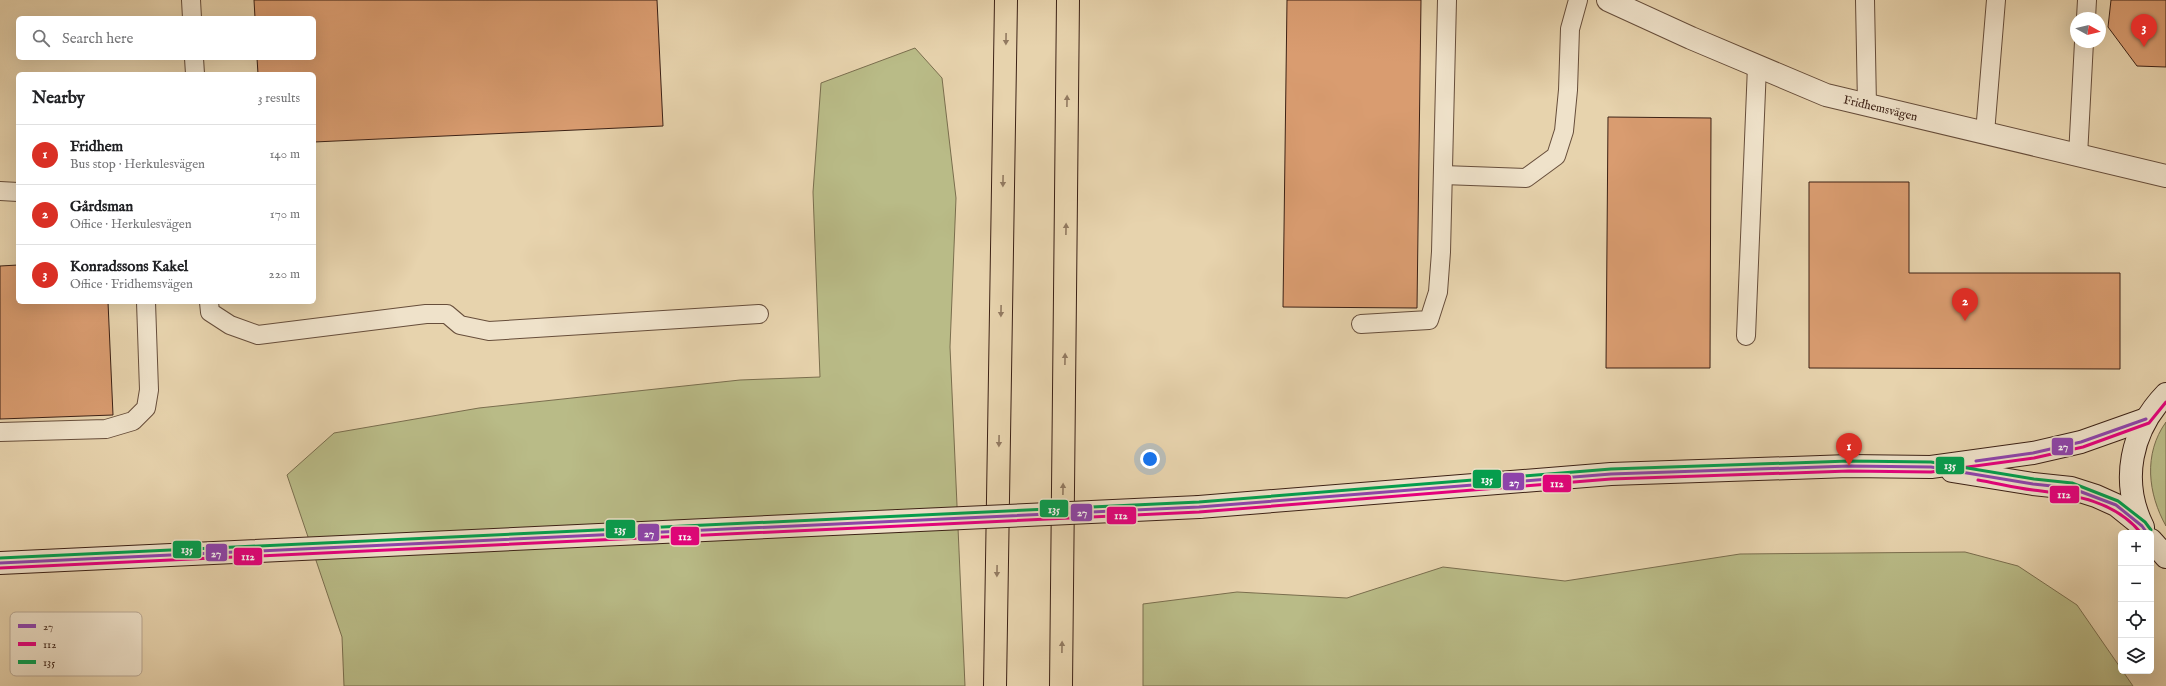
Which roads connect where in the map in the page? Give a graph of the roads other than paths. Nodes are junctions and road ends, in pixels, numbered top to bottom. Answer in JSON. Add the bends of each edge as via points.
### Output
{"nodes":[{"id":1,"x":191,"y":0,"type":"edge"},
{"id":2,"x":1006,"y":0,"type":"edge"},
{"id":3,"x":1068,"y":0,"type":"edge"},
{"id":4,"x":1447,"y":0,"type":"edge"},
{"id":5,"x":1578,"y":0,"type":"edge"},
{"id":6,"x":1608,"y":0,"type":"edge"},
{"id":7,"x":1865,"y":0,"type":"edge"},
{"id":8,"x":1996,"y":0,"type":"edge"},
{"id":9,"x":2086,"y":0,"type":"edge"},
{"id":10,"x":2086,"y":12,"type":"edge"},
{"id":11,"x":192,"y":16,"type":"edge"},
{"id":12,"x":2084,"y":48,"type":"edge"},
{"id":13,"x":194,"y":60,"type":"edge"},
{"id":14,"x":1758,"y":66,"type":"junction"},
{"id":15,"x":195,"y":72,"type":"edge"},
{"id":16,"x":1867,"y":105,"type":"junction"},
{"id":17,"x":1985,"y":134,"type":"junction"},
{"id":18,"x":2078,"y":156,"type":"junction"},
{"id":19,"x":1443,"y":176,"type":"junction"},
{"id":20,"x":2166,"y":176,"type":"edge"},
{"id":21,"x":0,"y":192,"type":"edge"},
{"id":22,"x":16,"y":192,"type":"edge"},
{"id":23,"x":146,"y":304,"type":"edge"},
{"id":24,"x":209,"y":304,"type":"edge"},
{"id":25,"x":759,"y":314,"type":"dead end"},
{"id":26,"x":1362,"y":324,"type":"dead end"},
{"id":27,"x":1746,"y":336,"type":"dead end"},
{"id":28,"x":2166,"y":394,"type":"edge"},
{"id":29,"x":2146,"y":419,"type":"junction"},
{"id":30,"x":0,"y":432,"type":"edge"},
{"id":31,"x":1931,"y":467,"type":"junction"},
{"id":32,"x":2144,"y":530,"type":"edge"},
{"id":33,"x":2146,"y":530,"type":"edge"},
{"id":34,"x":2154,"y":542,"type":"edge"},
{"id":35,"x":2166,"y":557,"type":"edge"},
{"id":36,"x":0,"y":563,"type":"edge"},
{"id":37,"x":995,"y":686,"type":"edge"},
{"id":38,"x":1061,"y":686,"type":"edge"}],
"edges":[{"from":1,"to":11,"type":"lane"},
{"from":2,"to":37,"type":"highway","one_way":true},
{"from":38,"to":3,"type":"highway","one_way":true},
{"from":4,"to":19,"type":"lane"},
{"from":5,"to":19,"type":"lane","via":[[1570,29],[1564,131],[1556,156],[1526,178]]},
{"from":6,"to":14,"type":"street","name":"Fridhemsvägen"},
{"from":7,"to":16,"type":"lane"},
{"from":8,"to":17,"type":"lane"},
{"from":9,"to":10,"type":"lane"},
{"from":12,"to":18,"type":"lane"},
{"from":13,"to":15,"type":"lane"},
{"from":14,"to":16,"type":"street","name":"Fridhemsvägen","via":[[1826,95]]},
{"from":14,"to":27,"type":"lane"},
{"from":16,"to":17,"type":"street","name":"Fridhemsvägen"},
{"from":17,"to":18,"type":"street","name":"Fridhemsvägen"},
{"from":18,"to":20,"type":"street","name":"Fridhemsvägen"},
{"from":19,"to":26,"type":"lane","via":[[1438,292],[1428,320]]},
{"from":21,"to":22,"type":"lane"},
{"from":23,"to":30,"type":"lane","via":[[150,390],[146,408],[133,422],[106,429]]},
{"from":24,"to":25,"type":"lane","via":[[210,312],[230,325],[258,335],[426,314],[447,314],[460,325],[489,331]]},
{"from":28,"to":29,"type":"street"},
{"from":29,"to":31,"type":"street","via":[[2074,443],[2033,453]]},
{"from":29,"to":33,"type":"street","via":[[2136,439],[2131,460],[2130,483],[2134,505]]},
{"from":31,"to":32,"type":"street","via":[[2071,488],[2116,505]]},
{"from":31,"to":36,"type":"street","bridge":true,"via":[[1849,466],[1611,474],[1199,507]]},
{"from":34,"to":35,"type":"street"}]}
